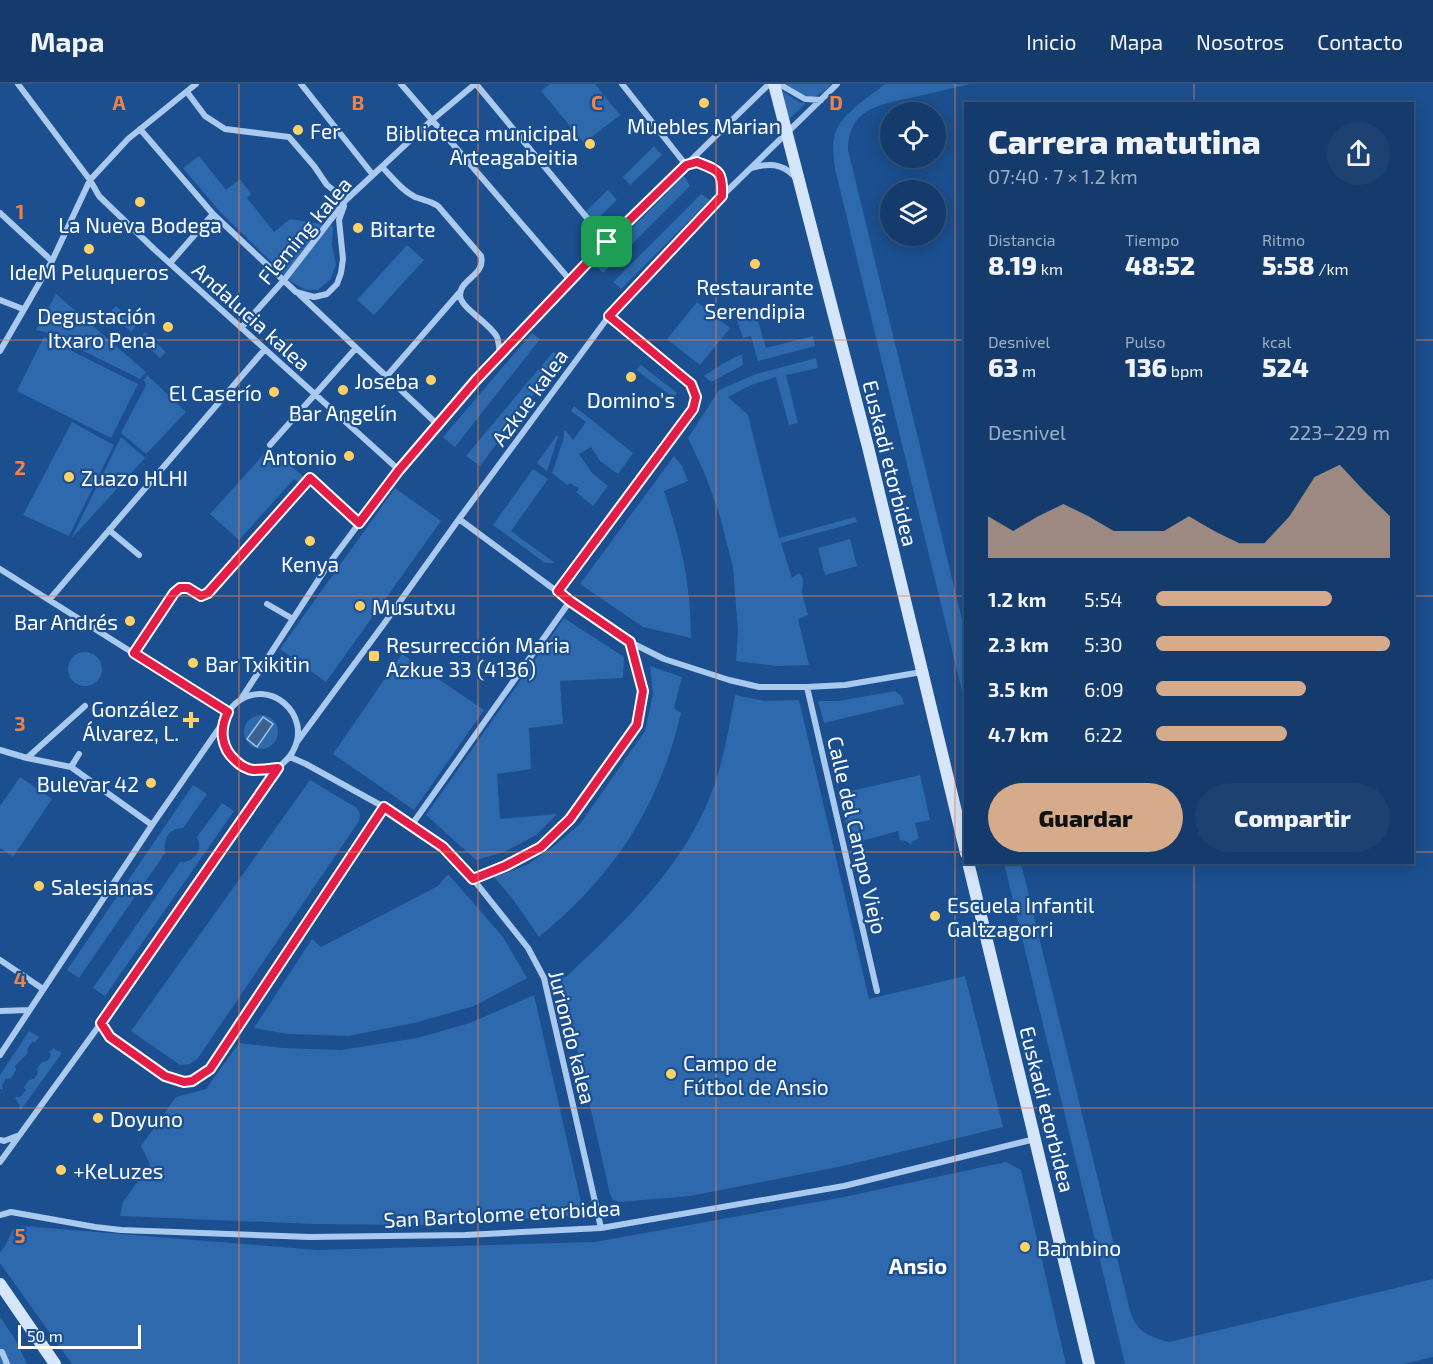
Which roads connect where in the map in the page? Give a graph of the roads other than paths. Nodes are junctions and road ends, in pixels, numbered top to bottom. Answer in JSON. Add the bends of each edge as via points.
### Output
{"nodes":[{"id":1,"x":18,"y":84,"type":"edge"},
{"id":2,"x":196,"y":84,"type":"edge"},
{"id":3,"x":301,"y":84,"type":"edge"},
{"id":4,"x":401,"y":84,"type":"edge"},
{"id":5,"x":475,"y":84,"type":"edge"},
{"id":6,"x":622,"y":84,"type":"edge"},
{"id":7,"x":769,"y":84,"type":"edge"},
{"id":8,"x":774,"y":84,"type":"edge"},
{"id":9,"x":779,"y":84,"type":"edge"},
{"id":10,"x":837,"y":84,"type":"edge"},
{"id":11,"x":187,"y":92,"type":"junction"},
{"id":12,"x":820,"y":100,"type":"junction"},
{"id":13,"x":432,"y":120,"type":"junction"},
{"id":14,"x":140,"y":129,"type":"junction"},
{"id":15,"x":786,"y":134,"type":"junction"},
{"id":16,"x":686,"y":165,"type":"junction"},
{"id":17,"x":382,"y":167,"type":"junction"},
{"id":18,"x":751,"y":168,"type":"junction"},
{"id":19,"x":373,"y":175,"type":"junction"},
{"id":20,"x":90,"y":180,"type":"junction"},
{"id":21,"x":798,"y":180,"type":"junction"},
{"id":22,"x":722,"y":196,"type":"junction"},
{"id":23,"x":346,"y":200,"type":"junction"},
{"id":24,"x":0,"y":213,"type":"edge"},
{"id":25,"x":213,"y":214,"type":"junction"},
{"id":26,"x":607,"y":242,"type":"junction"},
{"id":27,"x":52,"y":261,"type":"junction"},
{"id":28,"x":170,"y":263,"type":"junction"},
{"id":29,"x":284,"y":280,"type":"junction"},
{"id":30,"x":570,"y":280,"type":"junction"},
{"id":31,"x":297,"y":292,"type":"junction"},
{"id":32,"x":459,"y":293,"type":"junction"},
{"id":33,"x":0,"y":300,"type":"edge"},
{"id":34,"x":23,"y":309,"type":"junction"},
{"id":35,"x":609,"y":316,"type":"junction"},
{"id":36,"x":241,"y":328,"type":"junction"},
{"id":37,"x":356,"y":348,"type":"junction"},
{"id":38,"x":265,"y":349,"type":"junction"},
{"id":39,"x":0,"y":351,"type":"edge"},
{"id":40,"x":500,"y":355,"type":"junction"},
{"id":41,"x":386,"y":377,"type":"junction"},
{"id":42,"x":315,"y":394,"type":"junction"},
{"id":43,"x":438,"y":425,"type":"junction"},
{"id":44,"x":270,"y":445,"type":"dead end"},
{"id":45,"x":399,"y":470,"type":"junction"},
{"id":46,"x":459,"y":519,"type":"junction"},
{"id":47,"x":359,"y":523,"type":"junction"},
{"id":48,"x":109,"y":530,"type":"junction"},
{"id":49,"x":139,"y":555,"type":"dead end"},
{"id":50,"x":0,"y":569,"type":"edge"},
{"id":51,"x":558,"y":591,"type":"junction"},
{"id":52,"x":49,"y":600,"type":"junction"},
{"id":53,"x":570,"y":601,"type":"junction"},
{"id":54,"x":267,"y":604,"type":"dead end"},
{"id":55,"x":293,"y":619,"type":"junction"},
{"id":56,"x":630,"y":642,"type":"junction"},
{"id":57,"x":134,"y":653,"type":"junction"},
{"id":58,"x":923,"y":672,"type":"junction"},
{"id":59,"x":807,"y":687,"type":"junction"},
{"id":60,"x":241,"y":699,"type":"junction"},
{"id":61,"x":85,"y":706,"type":"dead end"},
{"id":62,"x":228,"y":712,"type":"junction"},
{"id":63,"x":224,"y":721,"type":"junction"},
{"id":64,"x":297,"y":742,"type":"junction"},
{"id":65,"x":0,"y":750,"type":"edge"},
{"id":66,"x":79,"y":754,"type":"dead end"},
{"id":67,"x":290,"y":757,"type":"junction"},
{"id":68,"x":27,"y":758,"type":"junction"},
{"id":69,"x":71,"y":767,"type":"junction"},
{"id":70,"x":278,"y":768,"type":"junction"},
{"id":71,"x":384,"y":807,"type":"junction"},
{"id":72,"x":152,"y":825,"type":"junction"},
{"id":73,"x":411,"y":826,"type":"junction"},
{"id":74,"x":964,"y":845,"type":"edge"},
{"id":75,"x":968,"y":864,"type":"edge"},
{"id":76,"x":473,"y":879,"type":"junction"},
{"id":77,"x":0,"y":960,"type":"edge"},
{"id":78,"x":43,"y":989,"type":"junction"},
{"id":79,"x":877,"y":991,"type":"dead end"},
{"id":80,"x":29,"y":1010,"type":"junction"},
{"id":81,"x":0,"y":1011,"type":"edge"},
{"id":82,"x":101,"y":1023,"type":"junction"},
{"id":83,"x":0,"y":1055,"type":"edge"},
{"id":84,"x":18,"y":1136,"type":"junction"},
{"id":85,"x":1035,"y":1139,"type":"junction"},
{"id":86,"x":0,"y":1140,"type":"edge"},
{"id":87,"x":0,"y":1162,"type":"edge"},
{"id":88,"x":0,"y":1215,"type":"edge"},
{"id":89,"x":601,"y":1228,"type":"junction"},
{"id":90,"x":0,"y":1284,"type":"edge"},
{"id":91,"x":0,"y":1352,"type":"edge"},
{"id":92,"x":7,"y":1364,"type":"edge"},
{"id":93,"x":55,"y":1364,"type":"edge"},
{"id":94,"x":1089,"y":1364,"type":"edge"}],
"edges":[{"from":1,"to":20,"type":"street","name":"Andalucia kalea"},
{"from":2,"to":11,"type":"street"},
{"from":3,"to":19,"type":"street"},
{"from":4,"to":13,"type":"street"},
{"from":5,"to":13,"type":"street","name":"Fleming kalea"},
{"from":5,"to":26,"type":"street"},
{"from":6,"to":16,"type":"street"},
{"from":7,"to":16,"type":"street","name":"Azkue kalea"},
{"from":8,"to":15,"type":"street","name":"Euskadi etorbidea"},
{"from":9,"to":12,"type":"street","via":[[805,99]]},
{"from":10,"to":12,"type":"street","name":"Azkue kalea"},
{"from":11,"to":14,"type":"street"},
{"from":11,"to":23,"type":"street","via":[[205,116],[225,129],[289,137],[327,185]]},
{"from":12,"to":15,"type":"street","name":"Azkue kalea"},
{"from":13,"to":17,"type":"street","name":"Fleming kalea"},
{"from":13,"to":30,"type":"street"},
{"from":14,"to":20,"type":"street"},
{"from":14,"to":25,"type":"street"},
{"from":15,"to":18,"type":"street","name":"Azkue kalea"},
{"from":15,"to":21,"type":"street","name":"Euskadi etorbidea"},
{"from":16,"to":22,"type":"street","via":[[697,162],[716,170],[723,181]]},
{"from":16,"to":26,"type":"street","name":"Azkue kalea"},
{"from":17,"to":19,"type":"street","name":"Fleming kalea"},
{"from":17,"to":32,"type":"street","via":[[406,192],[438,206],[481,256],[479,269]]},
{"from":18,"to":21,"type":"street","via":[[776,165]]},
{"from":18,"to":22,"type":"street","name":"Azkue kalea"},
{"from":19,"to":23,"type":"street","name":"Fleming kalea"},
{"from":20,"to":27,"type":"street"},
{"from":20,"to":28,"type":"street","name":"Andalucia kalea","via":[[99,196]]},
{"from":21,"to":58,"type":"street","name":"Euskadi etorbidea"},
{"from":22,"to":35,"type":"street","name":"Azkue kalea"},
{"from":23,"to":29,"type":"street","name":"Fleming kalea"},
{"from":23,"to":31,"type":"street","via":[[339,220],[343,259],[337,284],[327,294],[314,297]]},
{"from":24,"to":27,"type":"street"},
{"from":25,"to":28,"type":"street"},
{"from":25,"to":29,"type":"street"},
{"from":26,"to":30,"type":"street","name":"Azkue kalea"},
{"from":27,"to":34,"type":"street"},
{"from":28,"to":36,"type":"street","name":"Andalucia kalea"},
{"from":29,"to":31,"type":"street"},
{"from":29,"to":36,"type":"street","name":"Fleming kalea"},
{"from":30,"to":40,"type":"street","name":"Azkue kalea"},
{"from":31,"to":37,"type":"street"},
{"from":32,"to":40,"type":"street","via":[[465,305],[493,330]]},
{"from":32,"to":41,"type":"street"},
{"from":33,"to":34,"type":"street"},
{"from":34,"to":39,"type":"street"},
{"from":35,"to":46,"type":"street","name":"Azkue kalea"},
{"from":35,"to":51,"type":"street","via":[[691,384],[696,397],[693,409]]},
{"from":36,"to":38,"type":"street","name":"Andalucia kalea"},
{"from":37,"to":41,"type":"street","via":[[373,359]]},
{"from":37,"to":42,"type":"street"},
{"from":38,"to":42,"type":"street","name":"Andalucia kalea"},
{"from":38,"to":48,"type":"street"},
{"from":40,"to":43,"type":"street","name":"Azkue kalea"},
{"from":41,"to":43,"type":"street"},
{"from":42,"to":44,"type":"street"},
{"from":42,"to":45,"type":"street","name":"Andalucia kalea"},
{"from":43,"to":45,"type":"street","name":"Azkue kalea"},
{"from":45,"to":47,"type":"street","name":"Azkue kalea"},
{"from":46,"to":51,"type":"street"},
{"from":46,"to":64,"type":"street","name":"Azkue kalea"},
{"from":47,"to":55,"type":"street","name":"Azkue kalea"},
{"from":47,"to":57,"type":"street","via":[[310,478],[208,593],[201,596],[188,588],[174,593]]},
{"from":48,"to":49,"type":"street"},
{"from":48,"to":52,"type":"street"},
{"from":50,"to":52,"type":"street"},
{"from":51,"to":53,"type":"street"},
{"from":52,"to":57,"type":"street"},
{"from":53,"to":56,"type":"street"},
{"from":53,"to":73,"type":"street"},
{"from":54,"to":55,"type":"street"},
{"from":55,"to":60,"type":"street","name":"Azkue kalea"},
{"from":56,"to":59,"type":"street","via":[[664,659],[729,680],[759,687]]},
{"from":56,"to":76,"type":"street","via":[[643,691],[637,725],[570,819],[541,847]]},
{"from":57,"to":62,"type":"street"},
{"from":58,"to":59,"type":"street"},
{"from":58,"to":74,"type":"street","name":"Euskadi etorbidea"},
{"from":59,"to":79,"type":"street","name":"Calle del Campo Viejo"},
{"from":60,"to":62,"type":"street"},
{"from":60,"to":64,"type":"street","via":[[266,694],[278,699],[295,717]]},
{"from":61,"to":68,"type":"street"},
{"from":62,"to":63,"type":"street"},
{"from":63,"to":70,"type":"street","via":[[224,746],[240,765],[251,770]]},
{"from":63,"to":72,"type":"street"},
{"from":64,"to":67,"type":"street"},
{"from":65,"to":68,"type":"street"},
{"from":66,"to":69,"type":"street"},
{"from":67,"to":70,"type":"street"},
{"from":67,"to":71,"type":"street","name":"Juriondo kalea"},
{"from":68,"to":69,"type":"street"},
{"from":69,"to":72,"type":"street"},
{"from":70,"to":82,"type":"street"},
{"from":71,"to":73,"type":"street","name":"Juriondo kalea"},
{"from":71,"to":82,"type":"street","via":[[210,1069],[192,1081],[165,1076],[110,1037]]},
{"from":72,"to":78,"type":"street"},
{"from":73,"to":76,"type":"street","name":"Juriondo kalea","via":[[443,847]]},
{"from":75,"to":85,"type":"street","name":"Euskadi etorbidea"},
{"from":76,"to":89,"type":"street","name":"Juriondo kalea","via":[[528,948],[544,978]]},
{"from":77,"to":78,"type":"street"},
{"from":78,"to":80,"type":"street"},
{"from":80,"to":81,"type":"street"},
{"from":80,"to":83,"type":"street"},
{"from":82,"to":84,"type":"street"},
{"from":84,"to":86,"type":"street"},
{"from":84,"to":87,"type":"street"},
{"from":85,"to":89,"type":"street","name":"San Bartolome etorbidea","via":[[844,1185]]},
{"from":85,"to":94,"type":"street","name":"Euskadi etorbidea"},
{"from":88,"to":89,"type":"street","name":"San Bartolome etorbidea","via":[[11,1212],[121,1230],[310,1237]]},
{"from":90,"to":93,"type":"street"},
{"from":91,"to":92,"type":"street"}]}
